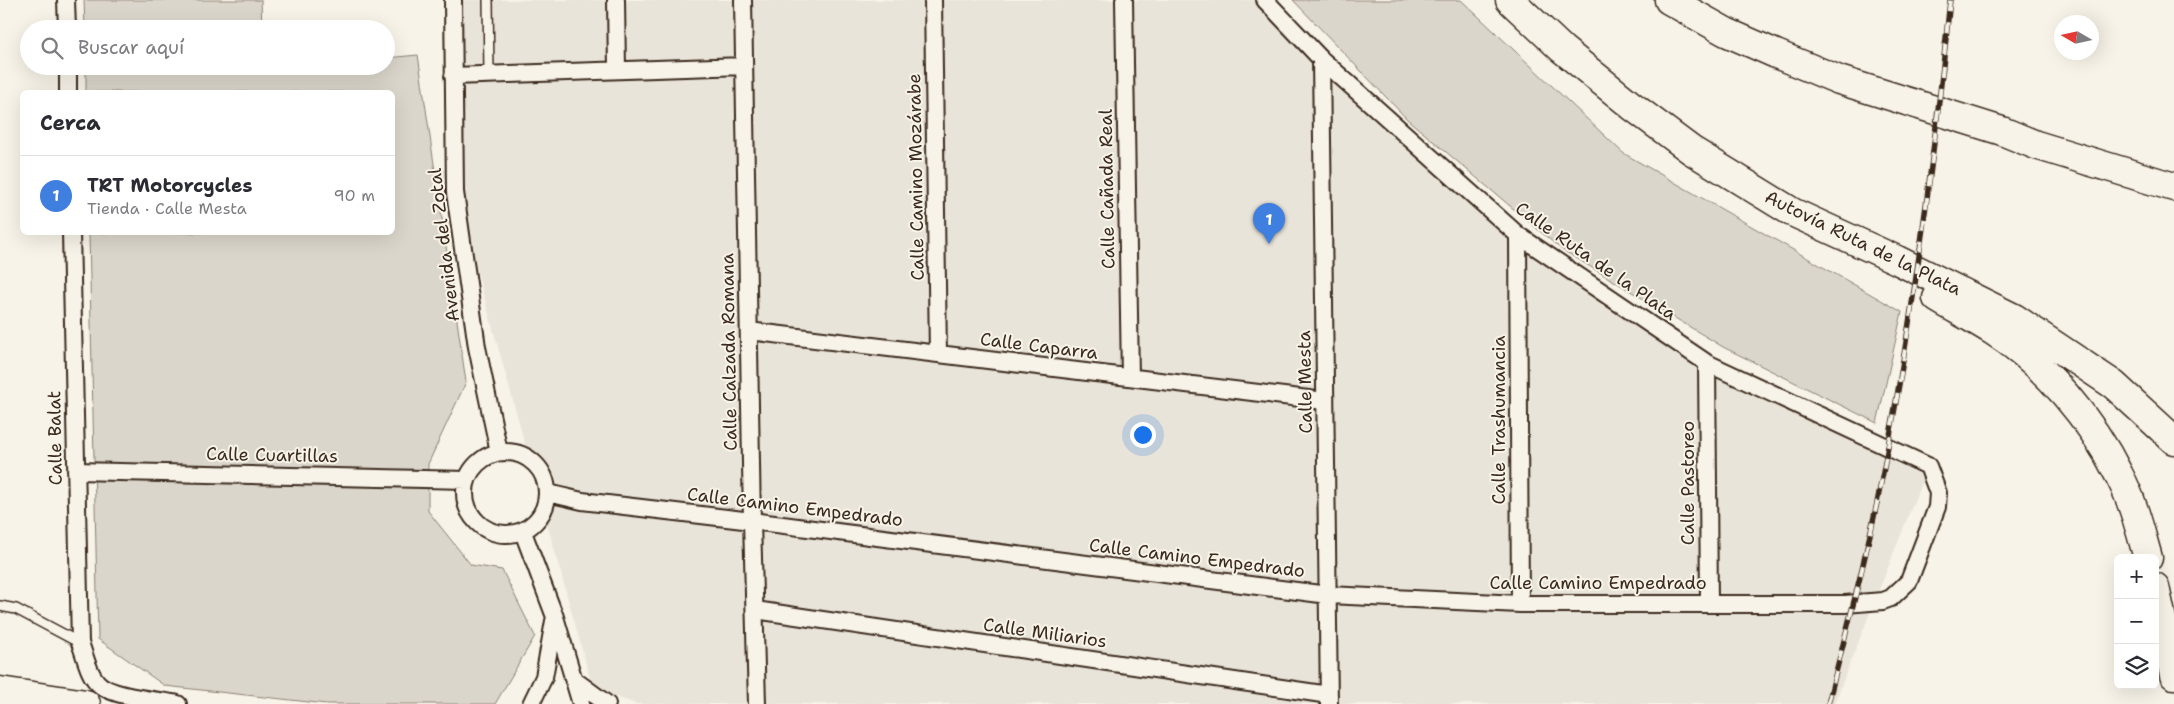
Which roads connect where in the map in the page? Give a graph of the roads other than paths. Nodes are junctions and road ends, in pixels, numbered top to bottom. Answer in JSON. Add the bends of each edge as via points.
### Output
{"nodes":[{"id":1,"x":66,"y":0,"type":"edge"},
{"id":2,"x":453,"y":0,"type":"edge"},
{"id":3,"x":488,"y":0,"type":"edge"},
{"id":4,"x":616,"y":0,"type":"edge"},
{"id":5,"x":742,"y":0,"type":"edge"},
{"id":6,"x":933,"y":0,"type":"edge"},
{"id":7,"x":1124,"y":0,"type":"edge"},
{"id":8,"x":1266,"y":0,"type":"edge"},
{"id":9,"x":1510,"y":0,"type":"edge"},
{"id":10,"x":1669,"y":0,"type":"edge"},
{"id":11,"x":67,"y":20,"type":"edge"},
{"id":12,"x":1321,"y":59,"type":"junction"},
{"id":13,"x":744,"y":66,"type":"junction"},
{"id":14,"x":617,"y":70,"type":"junction"},
{"id":15,"x":489,"y":74,"type":"junction"},
{"id":16,"x":68,"y":75,"type":"edge"},
{"id":17,"x":454,"y":76,"type":"junction"},
{"id":18,"x":68,"y":90,"type":"edge"},
{"id":19,"x":2174,"y":166,"type":"edge"},
{"id":20,"x":2139,"y":168,"type":"junction"},
{"id":21,"x":2174,"y":187,"type":"edge"},
{"id":22,"x":71,"y":235,"type":"edge"},
{"id":23,"x":1518,"y":235,"type":"junction"},
{"id":24,"x":1896,"y":269,"type":"junction"},
{"id":25,"x":749,"y":331,"type":"junction"},
{"id":26,"x":938,"y":354,"type":"junction"},
{"id":27,"x":1707,"y":362,"type":"junction"},
{"id":28,"x":1130,"y":377,"type":"junction"},
{"id":29,"x":1325,"y":401,"type":"junction"},
{"id":30,"x":2174,"y":440,"type":"edge"},
{"id":31,"x":499,"y":452,"type":"junction"},
{"id":32,"x":1928,"y":466,"type":"joint"},
{"id":33,"x":76,"y":471,"type":"junction"},
{"id":34,"x":467,"y":480,"type":"junction"},
{"id":35,"x":548,"y":493,"type":"junction"},
{"id":36,"x":752,"y":521,"type":"junction"},
{"id":37,"x":523,"y":532,"type":"junction"},
{"id":38,"x":2147,"y":554,"type":"edge"},
{"id":39,"x":1328,"y":595,"type":"junction"},
{"id":40,"x":2158,"y":599,"type":"edge"},
{"id":41,"x":1709,"y":603,"type":"junction"},
{"id":42,"x":1520,"y":604,"type":"junction"},
{"id":43,"x":0,"y":606,"type":"edge"},
{"id":44,"x":755,"y":610,"type":"junction"},
{"id":45,"x":555,"y":617,"type":"junction"},
{"id":46,"x":80,"y":643,"type":"junction"},
{"id":47,"x":2174,"y":675,"type":"edge"},
{"id":48,"x":573,"y":679,"type":"junction"},
{"id":49,"x":0,"y":691,"type":"edge"},
{"id":50,"x":1329,"y":700,"type":"edge"},
{"id":51,"x":86,"y":704,"type":"edge"},
{"id":52,"x":178,"y":704,"type":"edge"},
{"id":53,"x":531,"y":704,"type":"edge"},
{"id":54,"x":581,"y":704,"type":"edge"},
{"id":55,"x":607,"y":704,"type":"edge"},
{"id":56,"x":757,"y":704,"type":"edge"}],
"edges":[{"from":1,"to":11,"type":"street"},
{"from":2,"to":17,"type":"street","name":"Avenida del Zotal"},
{"from":3,"to":15,"type":"lane"},
{"from":4,"to":14,"type":"street"},
{"from":5,"to":13,"type":"street","name":"Calle Calzada Romana"},
{"from":6,"to":26,"type":"street","name":"Calle Camino Mozárabe"},
{"from":7,"to":28,"type":"street","name":"Calle Cañada Real"},
{"from":8,"to":12,"type":"street","name":"Calle Ruta de la Plata"},
{"from":9,"to":24,"type":"highway","name":"Autovía Ruta de la Plata","via":[[1562,49],[1692,150],[1792,212]]},
{"from":10,"to":20,"type":"highway","via":[[1726,32],[1839,80],[2002,131],[2036,145]]},
{"from":12,"to":23,"type":"street","name":"Calle Ruta de la Plata"},
{"from":12,"to":29,"type":"street","name":"Calle Mesta"},
{"from":13,"to":14,"type":"street"},
{"from":13,"to":25,"type":"street","name":"Calle Calzada Romana"},
{"from":14,"to":15,"type":"street"},
{"from":15,"to":17,"type":"street"},
{"from":16,"to":18,"type":"street"},
{"from":17,"to":31,"type":"street","name":"Avenida del Zotal","via":[[455,192],[477,347]]},
{"from":19,"to":20,"type":"highway"},
{"from":20,"to":21,"type":"highway"},
{"from":22,"to":33,"type":"street","name":"Calle Balat"},
{"from":23,"to":27,"type":"street","name":"Calle Ruta de la Plata"},
{"from":23,"to":42,"type":"street","name":"Calle Trashumancia"},
{"from":24,"to":30,"type":"highway","name":"Autovía Ruta de la Plata","via":[[2014,318],[2114,385]]},
{"from":24,"to":38,"type":"highway","via":[[1932,296],[1993,331],[2061,390],[2095,434],[2120,476]]},
{"from":25,"to":26,"type":"street","name":"Calle Caparra"},
{"from":25,"to":36,"type":"street","name":"Calle Calzada Romana"},
{"from":26,"to":28,"type":"street","name":"Calle Caparra"},
{"from":27,"to":32,"type":"street","name":"Calle Ruta de la Plata"},
{"from":27,"to":41,"type":"street","name":"Calle Pastoreo"},
{"from":28,"to":29,"type":"street","name":"Calle Caparra"},
{"from":29,"to":39,"type":"street","name":"Calle Mesta"},
{"from":31,"to":34,"type":"street","via":[[477,463]]},
{"from":31,"to":35,"type":"street","via":[[522,454],[532,460],[542,471]]},
{"from":32,"to":41,"type":"street","name":"Calle Camino Empedrado","via":[[1938,493],[1937,507],[1910,582],[1891,598],[1845,604]]},
{"from":33,"to":34,"type":"street","name":"Calle Cuartillas"},
{"from":33,"to":46,"type":"street","name":"Calle Balat"},
{"from":34,"to":37,"type":"street","via":[[465,500],[479,525],[494,534]]},
{"from":35,"to":36,"type":"street","name":"Calle Camino Empedrado","via":[[582,501]]},
{"from":35,"to":37,"type":"street","via":[[542,514]]},
{"from":36,"to":39,"type":"street","name":"Calle Camino Empedrado"},
{"from":36,"to":44,"type":"street","name":"Calle Calzada Romana"},
{"from":37,"to":45,"type":"street"},
{"from":39,"to":42,"type":"street","name":"Calle Camino Empedrado"},
{"from":39,"to":50,"type":"street","name":"Calle Mesta"},
{"from":40,"to":47,"type":"highway"},
{"from":41,"to":42,"type":"street","name":"Calle Camino Empedrado"},
{"from":43,"to":46,"type":"lane","via":[[16,609]]},
{"from":44,"to":50,"type":"street","name":"Calle Miliarios"},
{"from":44,"to":56,"type":"street","name":"Calle Calzada Romana"},
{"from":45,"to":48,"type":"street"},
{"from":45,"to":53,"type":"street","via":[[544,677]]},
{"from":46,"to":52,"type":"street","name":"Calle Balat","via":[[96,682],[106,690]]},
{"from":48,"to":54,"type":"street"},
{"from":48,"to":55,"type":"street"},
{"from":49,"to":51,"type":"highway"}]}
